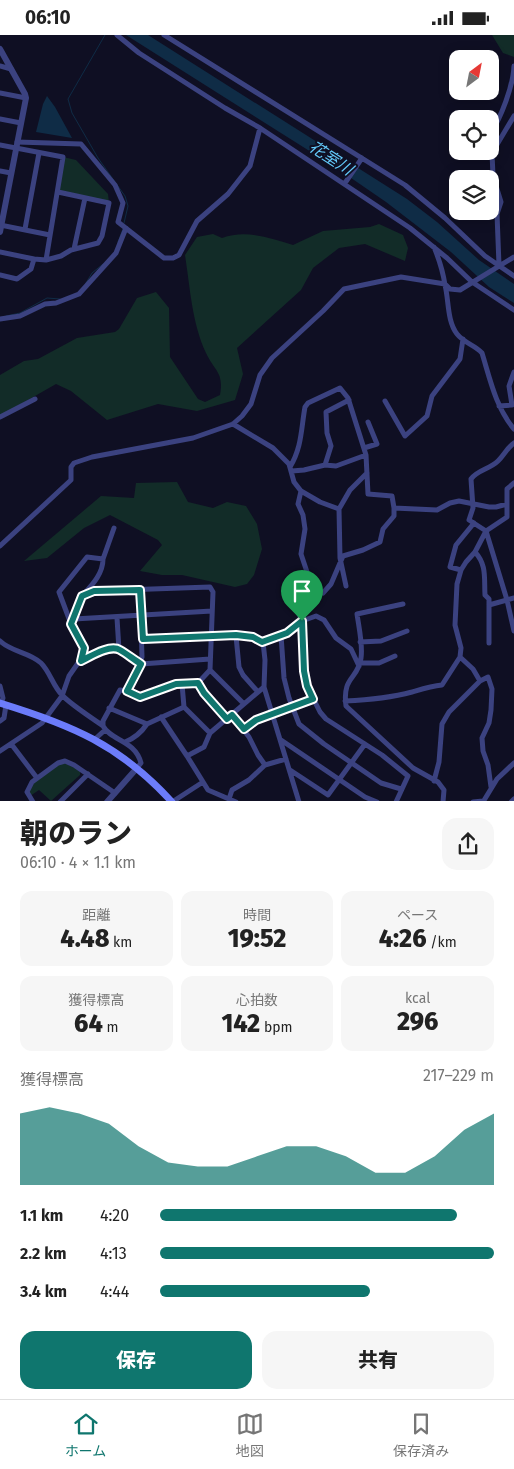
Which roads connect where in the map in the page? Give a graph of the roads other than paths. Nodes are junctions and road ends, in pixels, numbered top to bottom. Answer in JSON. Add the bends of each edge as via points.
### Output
{"nodes":[{"id":1,"x":117,"y":35,"type":"edge"},
{"id":2,"x":164,"y":35,"type":"edge"},
{"id":3,"x":0,"y":49,"type":"edge"},
{"id":4,"x":514,"y":66,"type":"edge"},
{"id":5,"x":0,"y":67,"type":"edge"},
{"id":6,"x":11,"y":69,"type":"junction"},
{"id":7,"x":0,"y":93,"type":"edge"},
{"id":8,"x":26,"y":98,"type":"junction"},
{"id":9,"x":514,"y":117,"type":"edge"},
{"id":10,"x":499,"y":118,"type":"edge"},
{"id":11,"x":0,"y":119,"type":"edge"},
{"id":12,"x":21,"y":123,"type":"junction"},
{"id":13,"x":260,"y":128,"type":"junction"},
{"id":14,"x":499,"y":142,"type":"edge"},
{"id":15,"x":0,"y":145,"type":"edge"},
{"id":16,"x":16,"y":145,"type":"junction"},
{"id":17,"x":39,"y":153,"type":"junction"},
{"id":18,"x":362,"y":158,"type":"junction"},
{"id":19,"x":492,"y":160,"type":"edge"},
{"id":20,"x":0,"y":171,"type":"edge"},
{"id":21,"x":11,"y":173,"type":"junction"},
{"id":22,"x":345,"y":183,"type":"junction"},
{"id":23,"x":58,"y":192,"type":"junction"},
{"id":24,"x":85,"y":198,"type":"junction"},
{"id":25,"x":3,"y":199,"type":"edge"},
{"id":26,"x":0,"y":227,"type":"edge"},
{"id":27,"x":126,"y":228,"type":"junction"},
{"id":28,"x":24,"y":229,"type":"junction"},
{"id":29,"x":50,"y":235,"type":"junction"},
{"id":30,"x":434,"y":247,"type":"junction"},
{"id":31,"x":74,"y":249,"type":"junction"},
{"id":32,"x":0,"y":252,"type":"edge"},
{"id":33,"x":514,"y":257,"type":"edge"},
{"id":34,"x":34,"y":259,"type":"junction"},
{"id":35,"x":46,"y":260,"type":"junction"},
{"id":36,"x":498,"y":266,"type":"junction"},
{"id":37,"x":0,"y":275,"type":"edge"},
{"id":38,"x":514,"y":276,"type":"edge"},
{"id":39,"x":474,"y":281,"type":"junction"},
{"id":40,"x":445,"y":284,"type":"junction"},
{"id":41,"x":514,"y":310,"type":"edge"},
{"id":42,"x":0,"y":319,"type":"edge"},
{"id":43,"x":462,"y":339,"type":"junction"},
{"id":44,"x":514,"y":372,"type":"edge"},
{"id":45,"x":35,"y":399,"type":"dead end"},
{"id":46,"x":349,"y":400,"type":"junction"},
{"id":47,"x":385,"y":401,"type":"dead end"},
{"id":48,"x":499,"y":406,"type":"junction"},
{"id":49,"x":0,"y":417,"type":"edge"},
{"id":50,"x":368,"y":421,"type":"dead end"},
{"id":51,"x":233,"y":424,"type":"junction"},
{"id":52,"x":514,"y":429,"type":"edge"},
{"id":53,"x":514,"y":443,"type":"edge"},
{"id":54,"x":364,"y":447,"type":"junction"},
{"id":55,"x":366,"y":455,"type":"junction"},
{"id":56,"x":325,"y":465,"type":"junction"},
{"id":57,"x":291,"y":469,"type":"junction"},
{"id":58,"x":368,"y":473,"type":"junction"},
{"id":59,"x":514,"y":483,"type":"edge"},
{"id":60,"x":301,"y":491,"type":"junction"},
{"id":61,"x":472,"y":503,"type":"junction"},
{"id":62,"x":507,"y":504,"type":"junction"},
{"id":63,"x":394,"y":508,"type":"junction"},
{"id":64,"x":339,"y":509,"type":"junction"},
{"id":65,"x":474,"y":523,"type":"junction"},
{"id":66,"x":114,"y":528,"type":"dead end"},
{"id":67,"x":486,"y":531,"type":"junction"},
{"id":68,"x":0,"y":547,"type":"edge"},
{"id":69,"x":475,"y":552,"type":"junction"},
{"id":70,"x":103,"y":559,"type":"junction"},
{"id":71,"x":340,"y":559,"type":"junction"},
{"id":72,"x":453,"y":559,"type":"junction"},
{"id":73,"x":466,"y":562,"type":"junction"},
{"id":74,"x":461,"y":570,"type":"junction"},
{"id":75,"x":346,"y":586,"type":"dead end"},
{"id":76,"x":140,"y":590,"type":"junction"},
{"id":77,"x":324,"y":593,"type":"dead end"},
{"id":78,"x":82,"y":596,"type":"junction"},
{"id":79,"x":514,"y":598,"type":"edge"},
{"id":80,"x":507,"y":600,"type":"junction"},
{"id":81,"x":403,"y":604,"type":"dead end"},
{"id":82,"x":489,"y":605,"type":"junction"},
{"id":83,"x":212,"y":611,"type":"junction"},
{"id":84,"x":142,"y":615,"type":"junction"},
{"id":85,"x":117,"y":617,"type":"junction"},
{"id":86,"x":302,"y":621,"type":"junction"},
{"id":87,"x":72,"y":622,"type":"junction"},
{"id":88,"x":407,"y":631,"type":"dead end"},
{"id":89,"x":514,"y":631,"type":"edge"},
{"id":90,"x":212,"y":635,"type":"junction"},
{"id":91,"x":236,"y":635,"type":"junction"},
{"id":92,"x":281,"y":635,"type":"junction"},
{"id":93,"x":143,"y":639,"type":"junction"},
{"id":94,"x":262,"y":642,"type":"junction"},
{"id":95,"x":360,"y":642,"type":"junction"},
{"id":96,"x":489,"y":643,"type":"dead end"},
{"id":97,"x":1,"y":645,"type":"edge"},
{"id":98,"x":119,"y":649,"type":"junction"},
{"id":99,"x":395,"y":656,"type":"dead end"},
{"id":100,"x":460,"y":657,"type":"junction"},
{"id":101,"x":210,"y":659,"type":"junction"},
{"id":102,"x":81,"y":661,"type":"junction"},
{"id":103,"x":141,"y":664,"type":"junction"},
{"id":104,"x":360,"y":664,"type":"junction"},
{"id":105,"x":210,"y":671,"type":"junction"},
{"id":106,"x":480,"y":681,"type":"junction"},
{"id":107,"x":198,"y":683,"type":"junction"},
{"id":108,"x":182,"y":684,"type":"junction"},
{"id":109,"x":0,"y":686,"type":"edge"},
{"id":110,"x":264,"y":687,"type":"junction"},
{"id":111,"x":127,"y":691,"type":"junction"},
{"id":112,"x":258,"y":691,"type":"junction"},
{"id":113,"x":62,"y":696,"type":"junction"},
{"id":114,"x":313,"y":699,"type":"junction"},
{"id":115,"x":345,"y":701,"type":"junction"},
{"id":116,"x":2,"y":704,"type":"edge"},
{"id":117,"x":244,"y":704,"type":"junction"},
{"id":118,"x":292,"y":706,"type":"junction"},
{"id":119,"x":184,"y":707,"type":"junction"},
{"id":120,"x":109,"y":708,"type":"junction"},
{"id":121,"x":271,"y":714,"type":"junction"},
{"id":122,"x":47,"y":717,"type":"junction"},
{"id":123,"x":161,"y":717,"type":"junction"},
{"id":124,"x":229,"y":717,"type":"junction"},
{"id":125,"x":0,"y":721,"type":"edge"},
{"id":126,"x":147,"y":724,"type":"junction"},
{"id":127,"x":104,"y":728,"type":"junction"},
{"id":128,"x":244,"y":729,"type":"junction"},
{"id":129,"x":210,"y":733,"type":"junction"},
{"id":130,"x":95,"y":739,"type":"junction"},
{"id":131,"x":281,"y":740,"type":"junction"},
{"id":132,"x":125,"y":742,"type":"junction"},
{"id":133,"x":365,"y":744,"type":"junction"},
{"id":134,"x":12,"y":745,"type":"junction"},
{"id":135,"x":0,"y":751,"type":"edge"},
{"id":136,"x":187,"y":756,"type":"junction"},
{"id":137,"x":286,"y":759,"type":"junction"},
{"id":138,"x":352,"y":763,"type":"junction"},
{"id":139,"x":514,"y":763,"type":"edge"},
{"id":140,"x":265,"y":765,"type":"junction"},
{"id":141,"x":137,"y":768,"type":"junction"},
{"id":142,"x":290,"y":770,"type":"junction"},
{"id":143,"x":88,"y":774,"type":"junction"},
{"id":144,"x":37,"y":778,"type":"junction"},
{"id":145,"x":339,"y":780,"type":"junction"},
{"id":146,"x":202,"y":781,"type":"junction"},
{"id":147,"x":434,"y":781,"type":"junction"},
{"id":148,"x":491,"y":787,"type":"junction"},
{"id":149,"x":401,"y":789,"type":"junction"},
{"id":150,"x":115,"y":793,"type":"junction"},
{"id":151,"x":514,"y":799,"type":"edge"},
{"id":152,"x":167,"y":800,"type":"edge"},
{"id":153,"x":33,"y":801,"type":"edge"},
{"id":154,"x":60,"y":801,"type":"edge"},
{"id":155,"x":107,"y":801,"type":"edge"},
{"id":156,"x":233,"y":801,"type":"edge"},
{"id":157,"x":299,"y":801,"type":"edge"},
{"id":158,"x":377,"y":801,"type":"edge"},
{"id":159,"x":396,"y":801,"type":"edge"},
{"id":160,"x":443,"y":801,"type":"edge"},
{"id":161,"x":473,"y":801,"type":"edge"},
{"id":162,"x":483,"y":801,"type":"edge"},
{"id":163,"x":511,"y":801,"type":"edge"}],
"edges":[{"from":1,"to":13,"type":"street","via":[[139,53]]},
{"from":2,"to":18,"type":"street"},
{"from":3,"to":6,"type":"street"},
{"from":4,"to":10,"type":"street","via":[[514,76]]},
{"from":5,"to":6,"type":"street"},
{"from":6,"to":8,"type":"street"},
{"from":7,"to":8,"type":"street"},
{"from":8,"to":12,"type":"street"},
{"from":9,"to":14,"type":"street"},
{"from":11,"to":12,"type":"street"},
{"from":12,"to":16,"type":"street"},
{"from":13,"to":22,"type":"street"},
{"from":13,"to":27,"type":"street","via":[[250,166],[228,194],[197,221],[179,255],[164,259]]},
{"from":15,"to":16,"type":"street"},
{"from":16,"to":17,"type":"street"},
{"from":16,"to":21,"type":"street"},
{"from":16,"to":27,"type":"street","via":[[81,144],[115,185],[123,203],[118,222]]},
{"from":17,"to":23,"type":"street","via":[[63,157]]},
{"from":17,"to":28,"type":"street"},
{"from":18,"to":22,"type":"street"},
{"from":18,"to":36,"type":"street","via":[[405,185]]},
{"from":19,"to":36,"type":"street","via":[[493,176],[501,202]]},
{"from":20,"to":21,"type":"street"},
{"from":21,"to":25,"type":"street"},
{"from":22,"to":30,"type":"street"},
{"from":23,"to":24,"type":"street"},
{"from":23,"to":29,"type":"street"},
{"from":24,"to":31,"type":"street"},
{"from":24,"to":31,"type":"street","via":[[109,203],[102,236],[98,243]]},
{"from":25,"to":26,"type":"street"},
{"from":26,"to":28,"type":"street"},
{"from":27,"to":42,"type":"street","via":[[116,253],[79,295],[45,304],[20,316]]},
{"from":28,"to":29,"type":"street"},
{"from":29,"to":35,"type":"street"},
{"from":30,"to":39,"type":"street"},
{"from":30,"to":40,"type":"street"},
{"from":31,"to":35,"type":"street"},
{"from":32,"to":34,"type":"street"},
{"from":33,"to":36,"type":"street"},
{"from":34,"to":35,"type":"street"},
{"from":34,"to":37,"type":"street","via":[[30,269],[17,279]]},
{"from":36,"to":38,"type":"street"},
{"from":36,"to":39,"type":"street"},
{"from":39,"to":40,"type":"street","via":[[455,291]]},
{"from":39,"to":41,"type":"street"},
{"from":40,"to":43,"type":"street","via":[[451,323]]},
{"from":40,"to":51,"type":"street","via":[[401,277],[344,289],[272,357],[260,375],[250,404]]},
{"from":43,"to":47,"type":"street","via":[[460,359],[432,396],[427,416],[405,436]]},
{"from":43,"to":48,"type":"street","via":[[482,353]]},
{"from":44,"to":48,"type":"street","via":[[508,391],[512,405]]},
{"from":45,"to":49,"type":"street"},
{"from":46,"to":54,"type":"street"},
{"from":46,"to":56,"type":"street","via":[[326,412],[331,446]]},
{"from":46,"to":57,"type":"street","via":[[340,388],[308,403]]},
{"from":48,"to":52,"type":"street"},
{"from":50,"to":54,"type":"street","via":[[377,444]]},
{"from":51,"to":57,"type":"street","via":[[273,448]]},
{"from":51,"to":68,"type":"street","via":[[193,437],[74,463],[67,485]]},
{"from":53,"to":61,"type":"street","via":[[497,461],[474,475],[470,484]]},
{"from":54,"to":55,"type":"street"},
{"from":55,"to":56,"type":"street","via":[[336,466]]},
{"from":55,"to":58,"type":"street"},
{"from":56,"to":57,"type":"street","via":[[304,470]]},
{"from":57,"to":60,"type":"street"},
{"from":58,"to":63,"type":"street","via":[[368,494],[392,496]]},
{"from":58,"to":64,"type":"street","via":[[350,490]]},
{"from":59,"to":62,"type":"street","via":[[507,489]]},
{"from":60,"to":64,"type":"street"},
{"from":60,"to":86,"type":"street","via":[[298,504],[305,529],[301,554],[310,578],[297,598],[297,610]]},
{"from":61,"to":62,"type":"street","via":[[489,507]]},
{"from":61,"to":63,"type":"street","via":[[450,503],[437,511]]},
{"from":61,"to":65,"type":"street","via":[[469,520]]},
{"from":62,"to":67,"type":"street","via":[[507,517]]},
{"from":63,"to":71,"type":"street","via":[[394,516],[383,529],[380,542]]},
{"from":64,"to":71,"type":"street"},
{"from":65,"to":67,"type":"street"},
{"from":65,"to":72,"type":"street","via":[[456,545]]},
{"from":66,"to":70,"type":"street"},
{"from":67,"to":69,"type":"street"},
{"from":67,"to":80,"type":"street"},
{"from":69,"to":73,"type":"street"},
{"from":69,"to":82,"type":"street","via":[[484,565],[484,595],[489,599]]},
{"from":70,"to":78,"type":"street","via":[[100,574]]},
{"from":70,"to":87,"type":"street","via":[[87,557],[59,592]]},
{"from":71,"to":75,"type":"street"},
{"from":71,"to":77,"type":"street","via":[[331,584]]},
{"from":72,"to":73,"type":"street"},
{"from":72,"to":74,"type":"street","via":[[450,567]]},
{"from":73,"to":74,"type":"street"},
{"from":74,"to":100,"type":"street","via":[[457,584],[456,625]]},
{"from":76,"to":78,"type":"street","via":[[94,591]]},
{"from":76,"to":83,"type":"street","via":[[210,587],[214,592]]},
{"from":76,"to":84,"type":"street"},
{"from":78,"to":87,"type":"street"},
{"from":79,"to":80,"type":"street"},
{"from":80,"to":82,"type":"street"},
{"from":80,"to":89,"type":"street"},
{"from":81,"to":95,"type":"street","via":[[357,614]]},
{"from":82,"to":96,"type":"street"},
{"from":83,"to":84,"type":"street"},
{"from":83,"to":90,"type":"street"},
{"from":84,"to":85,"type":"street"},
{"from":84,"to":93,"type":"street"},
{"from":85,"to":87,"type":"street"},
{"from":85,"to":98,"type":"street"},
{"from":86,"to":92,"type":"street"},
{"from":86,"to":104,"type":"street","via":[[321,617],[336,638],[351,649]]},
{"from":86,"to":114,"type":"street","via":[[304,671]]},
{"from":87,"to":102,"type":"street","via":[[84,648]]},
{"from":88,"to":95,"type":"street","via":[[381,641]]},
{"from":90,"to":91,"type":"street"},
{"from":90,"to":93,"type":"street"},
{"from":90,"to":101,"type":"street"},
{"from":91,"to":94,"type":"street"},
{"from":91,"to":112,"type":"street","via":[[239,667]]},
{"from":92,"to":94,"type":"street"},
{"from":92,"to":118,"type":"street","via":[[284,678]]},
{"from":93,"to":103,"type":"street"},
{"from":94,"to":110,"type":"street"},
{"from":95,"to":104,"type":"street"},
{"from":97,"to":113,"type":"street","via":[[39,661]]},
{"from":98,"to":102,"type":"street","via":[[110,649]]},
{"from":98,"to":103,"type":"street"},
{"from":99,"to":104,"type":"street","via":[[378,663]]},
{"from":100,"to":106,"type":"street"},
{"from":100,"to":115,"type":"street","via":[[442,685],[374,700]]},
{"from":101,"to":103,"type":"street"},
{"from":101,"to":105,"type":"street"},
{"from":102,"to":113,"type":"street","via":[[68,676]]},
{"from":103,"to":111,"type":"street"},
{"from":104,"to":115,"type":"street","via":[[346,684]]},
{"from":105,"to":107,"type":"street"},
{"from":105,"to":117,"type":"street"},
{"from":106,"to":147,"type":"street","via":[[455,705],[442,724]]},
{"from":106,"to":148,"type":"street","via":[[488,677],[492,689],[489,723],[482,739]]},
{"from":107,"to":108,"type":"street"},
{"from":107,"to":124,"type":"street"},
{"from":108,"to":111,"type":"street","via":[[140,697]]},
{"from":108,"to":119,"type":"street"},
{"from":109,"to":116,"type":"street"},
{"from":110,"to":112,"type":"street"},
{"from":110,"to":121,"type":"street"},
{"from":111,"to":120,"type":"street","via":[[120,690]]},
{"from":112,"to":117,"type":"street"},
{"from":113,"to":122,"type":"street"},
{"from":113,"to":127,"type":"street"},
{"from":114,"to":118,"type":"street"},
{"from":114,"to":133,"type":"street","via":[[326,719]]},
{"from":115,"to":147,"type":"street","via":[[346,706],[413,768]]},
{"from":116,"to":122,"type":"main road"},
{"from":116,"to":125,"type":"street","via":[[4,718]]},
{"from":117,"to":124,"type":"street"},
{"from":118,"to":121,"type":"street"},
{"from":118,"to":138,"type":"street","via":[[299,724]]},
{"from":119,"to":123,"type":"street"},
{"from":119,"to":129,"type":"street"},
{"from":120,"to":126,"type":"street"},
{"from":120,"to":127,"type":"street","via":[[103,721]]},
{"from":121,"to":128,"type":"street"},
{"from":121,"to":131,"type":"street"},
{"from":122,"to":130,"type":"main road"},
{"from":122,"to":134,"type":"street"},
{"from":123,"to":126,"type":"street"},
{"from":123,"to":136,"type":"street"},
{"from":124,"to":128,"type":"street"},
{"from":124,"to":129,"type":"street"},
{"from":126,"to":132,"type":"street","via":[[134,739]]},
{"from":127,"to":130,"type":"street"},
{"from":127,"to":132,"type":"street"},
{"from":128,"to":140,"type":"street"},
{"from":129,"to":136,"type":"street","via":[[204,747]]},
{"from":130,"to":141,"type":"main road"},
{"from":131,"to":137,"type":"street"},
{"from":131,"to":145,"type":"street"},
{"from":132,"to":141,"type":"street","via":[[140,759]]},
{"from":133,"to":138,"type":"street"},
{"from":133,"to":149,"type":"street","via":[[408,776]]},
{"from":134,"to":135,"type":"street"},
{"from":134,"to":144,"type":"street"},
{"from":136,"to":146,"type":"street"},
{"from":137,"to":140,"type":"street"},
{"from":137,"to":142,"type":"street"},
{"from":138,"to":145,"type":"street"},
{"from":138,"to":149,"type":"street","via":[[381,783]]},
{"from":139,"to":148,"type":"street"},
{"from":140,"to":156,"type":"street","via":[[232,790]]},
{"from":141,"to":150,"type":"street"},
{"from":141,"to":152,"type":"main road"},
{"from":142,"to":145,"type":"street","via":[[328,795]]},
{"from":142,"to":157,"type":"street"},
{"from":143,"to":144,"type":"street","via":[[65,761]]},
{"from":143,"to":150,"type":"street"},
{"from":143,"to":154,"type":"street"},
{"from":144,"to":153,"type":"street","via":[[27,789]]},
{"from":145,"to":158,"type":"street"},
{"from":146,"to":152,"type":"street"},
{"from":146,"to":156,"type":"street","via":[[208,790]]},
{"from":147,"to":160,"type":"street","via":[[442,786]]},
{"from":148,"to":162,"type":"street"},
{"from":149,"to":159,"type":"street"},
{"from":150,"to":155,"type":"street"},
{"from":151,"to":163,"type":"street"},
{"from":161,"to":162,"type":"street"}]}
